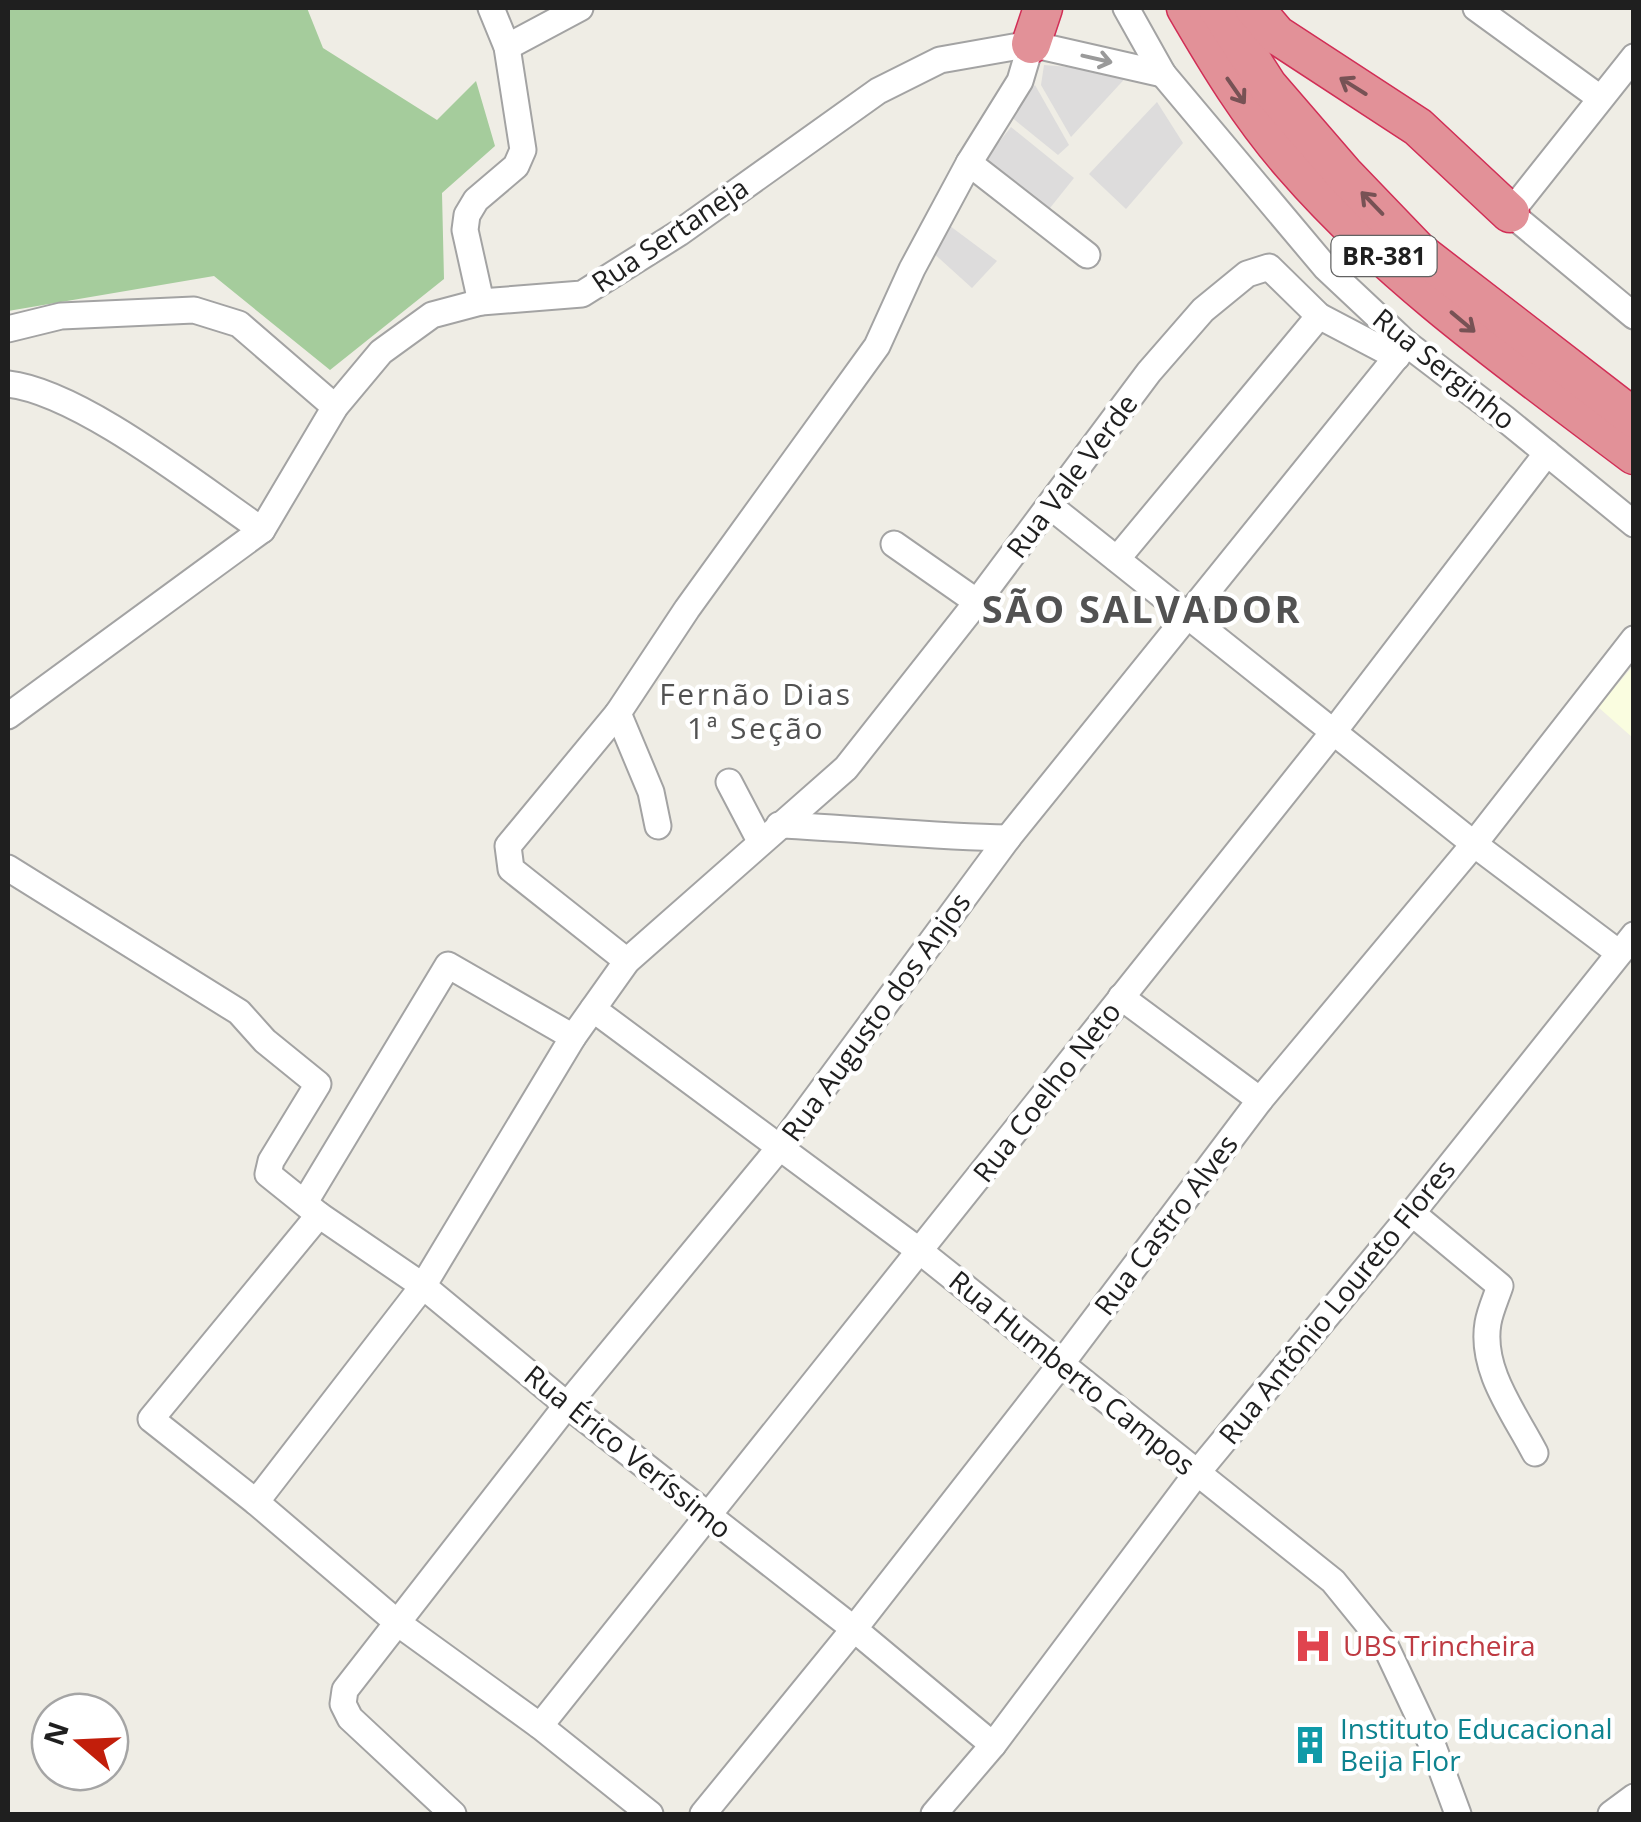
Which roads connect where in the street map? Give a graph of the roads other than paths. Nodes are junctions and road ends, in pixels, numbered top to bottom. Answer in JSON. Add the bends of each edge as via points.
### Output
{"nodes":[{"id":1,"x":492,"y":8,"type":"edge"},
{"id":2,"x":580,"y":8,"type":"edge"},
{"id":3,"x":1044,"y":8,"type":"edge"},
{"id":4,"x":1126,"y":8,"type":"edge"},
{"id":5,"x":1186,"y":8,"type":"edge"},
{"id":6,"x":1218,"y":8,"type":"edge"},
{"id":7,"x":1254,"y":8,"type":"edge"},
{"id":8,"x":1476,"y":8,"type":"edge"},
{"id":9,"x":1031,"y":44,"type":"junction"},
{"id":10,"x":507,"y":48,"type":"junction"},
{"id":11,"x":1634,"y":56,"type":"edge"},
{"id":12,"x":1163,"y":74,"type":"junction"},
{"id":13,"x":1600,"y":98,"type":"junction"},
{"id":14,"x":970,"y":163,"type":"junction"},
{"id":15,"x":1510,"y":213,"type":"junction"},
{"id":16,"x":1087,"y":255,"type":"dead end"},
{"id":17,"x":481,"y":302,"type":"junction"},
{"id":18,"x":1318,"y":316,"type":"junction"},
{"id":19,"x":1634,"y":316,"type":"edge"},
{"id":20,"x":8,"y":329,"type":"edge"},
{"id":21,"x":1402,"y":350,"type":"junction"},
{"id":22,"x":8,"y":384,"type":"edge"},
{"id":23,"x":335,"y":408,"type":"junction"},
{"id":24,"x":1634,"y":418,"type":"edge"},
{"id":25,"x":1548,"y":453,"type":"junction"},
{"id":26,"x":1634,"y":456,"type":"edge"},
{"id":27,"x":1050,"y":506,"type":"junction"},
{"id":28,"x":1634,"y":524,"type":"edge"},
{"id":29,"x":262,"y":530,"type":"junction"},
{"id":30,"x":894,"y":544,"type":"dead end"},
{"id":31,"x":1117,"y":559,"type":"junction"},
{"id":32,"x":978,"y":602,"type":"junction"},
{"id":33,"x":1189,"y":616,"type":"junction"},
{"id":34,"x":1634,"y":639,"type":"edge"},
{"id":35,"x":618,"y":713,"type":"junction"},
{"id":36,"x":8,"y":716,"type":"edge"},
{"id":37,"x":1335,"y":730,"type":"junction"},
{"id":38,"x":729,"y":782,"type":"dead end"},
{"id":39,"x":658,"y":826,"type":"dead end"},
{"id":40,"x":770,"y":833,"type":"junction"},
{"id":41,"x":1008,"y":838,"type":"junction"},
{"id":42,"x":1474,"y":844,"type":"junction"},
{"id":43,"x":8,"y":868,"type":"edge"},
{"id":44,"x":1626,"y":944,"type":"edge"},
{"id":45,"x":627,"y":961,"type":"junction"},
{"id":46,"x":1121,"y":996,"type":"junction"},
{"id":47,"x":594,"y":1009,"type":"junction"},
{"id":48,"x":573,"y":1038,"type":"junction"},
{"id":49,"x":1260,"y":1100,"type":"junction"},
{"id":50,"x":780,"y":1147,"type":"junction"},
{"id":51,"x":312,"y":1208,"type":"junction"},
{"id":52,"x":1412,"y":1213,"type":"junction"},
{"id":53,"x":921,"y":1252,"type":"junction"},
{"id":54,"x":423,"y":1286,"type":"junction"},
{"id":55,"x":1061,"y":1364,"type":"junction"},
{"id":56,"x":567,"y":1405,"type":"junction"},
{"id":57,"x":1536,"y":1453,"type":"dead end"},
{"id":58,"x":1197,"y":1473,"type":"junction"},
{"id":59,"x":256,"y":1502,"type":"junction"},
{"id":60,"x":708,"y":1516,"type":"junction"},
{"id":61,"x":399,"y":1624,"type":"junction"},
{"id":62,"x":854,"y":1630,"type":"junction"},
{"id":63,"x":540,"y":1726,"type":"junction"},
{"id":64,"x":993,"y":1745,"type":"junction"},
{"id":65,"x":1634,"y":1796,"type":"edge"},
{"id":66,"x":452,"y":1814,"type":"edge"},
{"id":67,"x":650,"y":1814,"type":"edge"},
{"id":68,"x":703,"y":1814,"type":"edge"},
{"id":69,"x":934,"y":1814,"type":"edge"},
{"id":70,"x":1458,"y":1814,"type":"edge"},
{"id":71,"x":1611,"y":1814,"type":"edge"}],
"edges":[{"from":1,"to":10,"type":"street"},
{"from":2,"to":10,"type":"street"},
{"from":3,"to":9,"type":"highway"},
{"from":4,"to":12,"type":"street","name":"Rua Serginho"},
{"from":5,"to":26,"type":"highway","number":"BR-381","one_way":true,"via":[[1232,87],[1348,225]]},
{"from":24,"to":6,"type":"highway","number":"BR-381","one_way":true,"via":[[1418,252],[1268,86]]},
{"from":15,"to":7,"type":"highway","one_way":true,"via":[[1418,127],[1277,34]]},
{"from":8,"to":13,"type":"street"},
{"from":9,"to":12,"type":"street","name":"Rua Sertaneja","one_way":true},
{"from":9,"to":14,"type":"street","via":[[1020,81]]},
{"from":9,"to":17,"type":"street","name":"Rua Sertaneja","via":[[940,60],[878,91],[582,294]]},
{"from":10,"to":17,"type":"street","via":[[523,150],[516,166],[466,215]]},
{"from":11,"to":13,"type":"street"},
{"from":12,"to":21,"type":"street","name":"Rua Serginho"},
{"from":13,"to":15,"type":"street"},
{"from":14,"to":16,"type":"street"},
{"from":14,"to":35,"type":"street","via":[[877,346]]},
{"from":15,"to":19,"type":"street"},
{"from":17,"to":23,"type":"street","name":"Rua Sertaneja","via":[[432,315],[394,342]]},
{"from":18,"to":21,"type":"street"},
{"from":18,"to":27,"type":"street","name":"Rua Vale Verde","via":[[1269,267],[1247,274],[1149,372]]},
{"from":18,"to":31,"type":"street"},
{"from":20,"to":23,"type":"street","via":[[61,316],[194,310],[239,324]]},
{"from":21,"to":25,"type":"street","name":"Rua Serginho"},
{"from":21,"to":33,"type":"street","name":"Rua Augusto dos Anjos"},
{"from":22,"to":29,"type":"street","via":[[36,388],[83,411]]},
{"from":23,"to":29,"type":"street","name":"Rua Sertaneja"},
{"from":25,"to":28,"type":"street","name":"Rua Serginho"},
{"from":25,"to":37,"type":"street","name":"Rua Coelho Neto"},
{"from":27,"to":31,"type":"street"},
{"from":27,"to":32,"type":"street","name":"Rua Vale Verde"},
{"from":29,"to":36,"type":"street","name":"Rua Sertaneja"},
{"from":30,"to":32,"type":"street"},
{"from":31,"to":33,"type":"street"},
{"from":32,"to":40,"type":"street","name":"Rua Vale Verde","via":[[846,768]]},
{"from":33,"to":37,"type":"street"},
{"from":33,"to":41,"type":"street","name":"Rua Augusto dos Anjos"},
{"from":34,"to":42,"type":"street","name":"Rua Castro Alves"},
{"from":35,"to":39,"type":"street"},
{"from":35,"to":45,"type":"street","via":[[508,846],[511,869]]},
{"from":37,"to":42,"type":"street"},
{"from":37,"to":46,"type":"street","name":"Rua Coelho Neto"},
{"from":38,"to":40,"type":"street"},
{"from":40,"to":41,"type":"street","via":[[883,830]]},
{"from":40,"to":45,"type":"street","name":"Rua Vale Verde"},
{"from":41,"to":50,"type":"street","name":"Rua Augusto dos Anjos"},
{"from":42,"to":44,"type":"street"},
{"from":42,"to":49,"type":"street","name":"Rua Castro Alves"},
{"from":43,"to":51,"type":"street","name":"Rua Érico Veríssimo","via":[[239,1012],[318,1084],[268,1174]]},
{"from":44,"to":52,"type":"street","name":"Rua Antônio Loureto Flores"},
{"from":45,"to":47,"type":"street","name":"Rua Vale Verde"},
{"from":46,"to":49,"type":"street"},
{"from":46,"to":53,"type":"street","name":"Rua Coelho Neto"},
{"from":47,"to":48,"type":"street","name":"Rua Vale Verde"},
{"from":47,"to":50,"type":"street","name":"Rua Humberto Campos"},
{"from":48,"to":51,"type":"street","via":[[448,965]]},
{"from":48,"to":54,"type":"street","name":"Rua Vale Verde"},
{"from":49,"to":55,"type":"street","name":"Rua Castro Alves"},
{"from":50,"to":53,"type":"street","name":"Rua Humberto Campos"},
{"from":50,"to":56,"type":"street","name":"Rua Augusto dos Anjos"},
{"from":51,"to":54,"type":"street","name":"Rua Érico Veríssimo"},
{"from":51,"to":59,"type":"street","via":[[151,1418]]},
{"from":52,"to":57,"type":"street","via":[[1500,1286],[1488,1324],[1488,1354]]},
{"from":52,"to":58,"type":"street","name":"Rua Antônio Loureto Flores"},
{"from":53,"to":55,"type":"street","name":"Rua Humberto Campos"},
{"from":53,"to":60,"type":"street","name":"Rua Coelho Neto"},
{"from":54,"to":56,"type":"street","name":"Rua Érico Veríssimo"},
{"from":54,"to":59,"type":"street","name":"Rua Vale Verde"},
{"from":55,"to":58,"type":"street","name":"Rua Humberto Campos"},
{"from":55,"to":62,"type":"street","name":"Rua Castro Alves"},
{"from":56,"to":60,"type":"street","name":"Rua Érico Veríssimo"},
{"from":56,"to":61,"type":"street","name":"Rua Augusto dos Anjos"},
{"from":58,"to":64,"type":"street","name":"Rua Antônio Loureto Flores"},
{"from":58,"to":70,"type":"street","name":"Rua Humberto Campos","via":[[1333,1581],[1385,1645]]},
{"from":59,"to":61,"type":"street"},
{"from":60,"to":62,"type":"street","name":"Rua Érico Veríssimo"},
{"from":60,"to":63,"type":"street","name":"Rua Coelho Neto"},
{"from":61,"to":63,"type":"street"},
{"from":61,"to":66,"type":"street","name":"Rua Augusto dos Anjos","via":[[346,1690],[343,1704]]},
{"from":62,"to":64,"type":"street","name":"Rua Érico Veríssimo"},
{"from":62,"to":68,"type":"street","name":"Rua Castro Alves"},
{"from":63,"to":67,"type":"street"},
{"from":64,"to":69,"type":"street","name":"Rua Antônio Loureto Flores"},
{"from":65,"to":71,"type":"street"}]}
